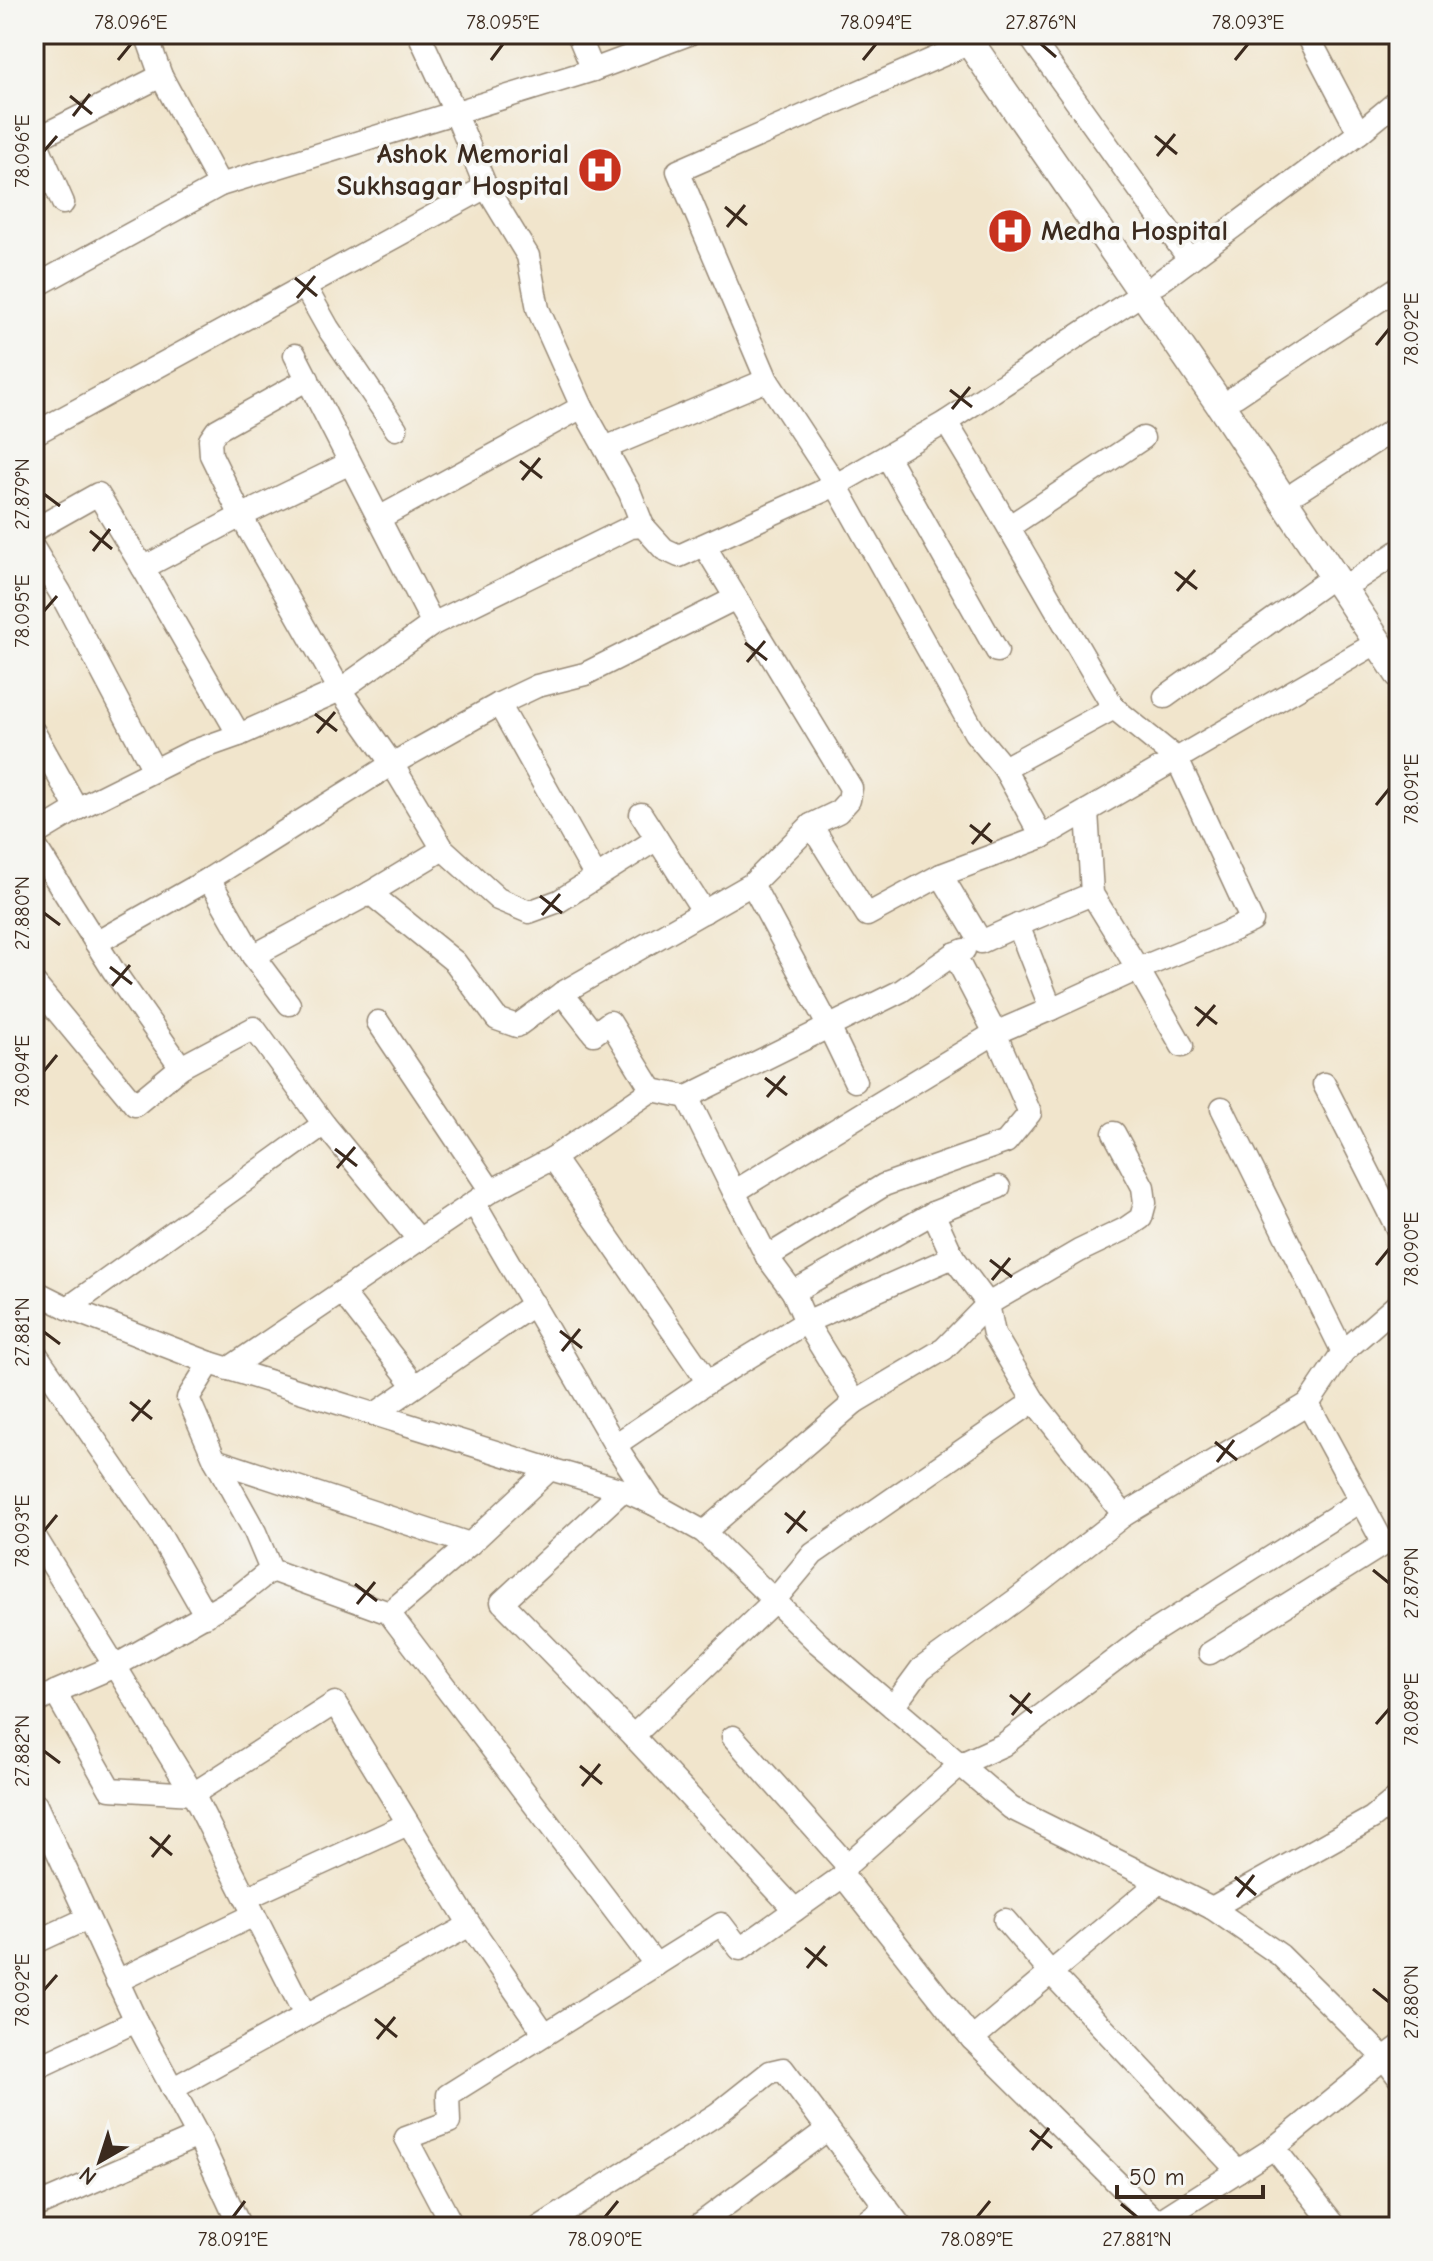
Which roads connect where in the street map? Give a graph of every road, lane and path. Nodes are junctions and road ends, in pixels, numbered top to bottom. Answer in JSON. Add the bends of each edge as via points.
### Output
{"nodes":[{"id":1,"x":146,"y":34,"type":"edge"},
{"id":2,"x":419,"y":34,"type":"edge"},
{"id":3,"x":578,"y":34,"type":"edge"},
{"id":4,"x":689,"y":34,"type":"edge"},
{"id":5,"x":1028,"y":34,"type":"edge"},
{"id":6,"x":1307,"y":34,"type":"edge"},
{"id":7,"x":973,"y":37,"type":"edge"},
{"id":8,"x":593,"y":70,"type":"junction"},
{"id":9,"x":161,"y":76,"type":"junction"},
{"id":10,"x":1399,"y":100,"type":"edge"},
{"id":11,"x":455,"y":112,"type":"junction"},
{"id":12,"x":1359,"y":133,"type":"junction"},
{"id":13,"x":34,"y":140,"type":"edge"},
{"id":14,"x":220,"y":185,"type":"junction"},
{"id":15,"x":486,"y":187,"type":"junction"},
{"id":16,"x":63,"y":203,"type":"dead end"},
{"id":17,"x":1189,"y":259,"type":"junction"},
{"id":18,"x":34,"y":287,"type":"edge"},
{"id":19,"x":305,"y":287,"type":"junction"},
{"id":20,"x":1399,"y":287,"type":"edge"},
{"id":21,"x":1151,"y":288,"type":"junction"},
{"id":22,"x":295,"y":355,"type":"dead end"},
{"id":23,"x":308,"y":379,"type":"junction"},
{"id":24,"x":767,"y":380,"type":"junction"},
{"id":25,"x":1236,"y":396,"type":"junction"},
{"id":26,"x":582,"y":407,"type":"junction"},
{"id":27,"x":946,"y":422,"type":"junction"},
{"id":28,"x":1399,"y":426,"type":"edge"},
{"id":29,"x":396,"y":429,"type":"dead end"},
{"id":30,"x":34,"y":434,"type":"edge"},
{"id":31,"x":1143,"y":438,"type":"dead end"},
{"id":32,"x":605,"y":448,"type":"junction"},
{"id":33,"x":887,"y":456,"type":"junction"},
{"id":34,"x":350,"y":463,"type":"junction"},
{"id":35,"x":836,"y":485,"type":"junction"},
{"id":36,"x":1302,"y":507,"type":"junction"},
{"id":37,"x":241,"y":516,"type":"junction"},
{"id":38,"x":379,"y":518,"type":"junction"},
{"id":39,"x":643,"y":526,"type":"junction"},
{"id":40,"x":1010,"y":526,"type":"junction"},
{"id":41,"x":34,"y":530,"type":"edge"},
{"id":42,"x":704,"y":545,"type":"junction"},
{"id":43,"x":34,"y":549,"type":"edge"},
{"id":44,"x":1399,"y":551,"type":"edge"},
{"id":45,"x":143,"y":568,"type":"junction"},
{"id":46,"x":1345,"y":577,"type":"junction"},
{"id":47,"x":736,"y":598,"type":"junction"},
{"id":48,"x":433,"y":624,"type":"junction"},
{"id":49,"x":1388,"y":642,"type":"edge"},
{"id":50,"x":997,"y":651,"type":"dead end"},
{"id":51,"x":1399,"y":674,"type":"edge"},
{"id":52,"x":340,"y":690,"type":"junction"},
{"id":53,"x":1165,"y":697,"type":"dead end"},
{"id":54,"x":499,"y":704,"type":"junction"},
{"id":55,"x":1114,"y":708,"type":"junction"},
{"id":56,"x":34,"y":732,"type":"edge"},
{"id":57,"x":239,"y":735,"type":"junction"},
{"id":58,"x":1177,"y":759,"type":"junction"},
{"id":59,"x":392,"y":764,"type":"junction"},
{"id":60,"x":1004,"y":768,"type":"junction"},
{"id":61,"x":154,"y":770,"type":"junction"},
{"id":62,"x":77,"y":809,"type":"junction"},
{"id":63,"x":1087,"y":811,"type":"junction"},
{"id":64,"x":641,"y":814,"type":"dead end"},
{"id":65,"x":811,"y":825,"type":"junction"},
{"id":66,"x":34,"y":835,"type":"edge"},
{"id":67,"x":1042,"y":837,"type":"junction"},
{"id":68,"x":657,"y":839,"type":"junction"},
{"id":69,"x":34,"y":844,"type":"edge"},
{"id":70,"x":443,"y":849,"type":"junction"},
{"id":71,"x":941,"y":875,"type":"junction"},
{"id":72,"x":596,"y":877,"type":"junction"},
{"id":73,"x":209,"y":879,"type":"junction"},
{"id":74,"x":752,"y":884,"type":"junction"},
{"id":75,"x":370,"y":893,"type":"junction"},
{"id":76,"x":1092,"y":894,"type":"junction"},
{"id":77,"x":704,"y":912,"type":"junction"},
{"id":78,"x":1018,"y":925,"type":"junction"},
{"id":79,"x":981,"y":942,"type":"junction"},
{"id":80,"x":96,"y":943,"type":"junction"},
{"id":81,"x":954,"y":954,"type":"junction"},
{"id":82,"x":253,"y":956,"type":"junction"},
{"id":83,"x":1138,"y":969,"type":"junction"},
{"id":84,"x":34,"y":983,"type":"edge"},
{"id":85,"x":562,"y":993,"type":"junction"},
{"id":86,"x":289,"y":1004,"type":"dead end"},
{"id":87,"x":1051,"y":1009,"type":"junction"},
{"id":88,"x":378,"y":1022,"type":"dead end"},
{"id":89,"x":829,"y":1027,"type":"junction"},
{"id":90,"x":995,"y":1033,"type":"junction"},
{"id":91,"x":1182,"y":1046,"type":"dead end"},
{"id":92,"x":181,"y":1067,"type":"junction"},
{"id":93,"x":855,"y":1081,"type":"dead end"},
{"id":94,"x":1324,"y":1084,"type":"dead end"},
{"id":95,"x":652,"y":1090,"type":"junction"},
{"id":96,"x":687,"y":1097,"type":"junction"},
{"id":97,"x":1222,"y":1108,"type":"dead end"},
{"id":98,"x":324,"y":1124,"type":"junction"},
{"id":99,"x":1114,"y":1133,"type":"dead end"},
{"id":100,"x":553,"y":1158,"type":"junction"},
{"id":101,"x":999,"y":1187,"type":"dead end"},
{"id":102,"x":734,"y":1192,"type":"junction"},
{"id":103,"x":482,"y":1197,"type":"junction"},
{"id":104,"x":933,"y":1213,"type":"junction"},
{"id":105,"x":1399,"y":1232,"type":"edge"},
{"id":106,"x":419,"y":1240,"type":"junction"},
{"id":107,"x":767,"y":1257,"type":"junction"},
{"id":108,"x":953,"y":1257,"type":"junction"},
{"id":109,"x":342,"y":1292,"type":"junction"},
{"id":110,"x":793,"y":1292,"type":"junction"},
{"id":111,"x":37,"y":1299,"type":"edge"},
{"id":112,"x":1399,"y":1303,"type":"edge"},
{"id":113,"x":534,"y":1304,"type":"junction"},
{"id":114,"x":988,"y":1304,"type":"junction"},
{"id":115,"x":68,"y":1308,"type":"junction"},
{"id":116,"x":806,"y":1322,"type":"junction"},
{"id":117,"x":994,"y":1334,"type":"junction"},
{"id":118,"x":944,"y":1349,"type":"junction"},
{"id":119,"x":34,"y":1351,"type":"edge"},
{"id":120,"x":1343,"y":1352,"type":"junction"},
{"id":121,"x":219,"y":1366,"type":"junction"},
{"id":122,"x":708,"y":1382,"type":"junction"},
{"id":123,"x":415,"y":1386,"type":"junction"},
{"id":124,"x":1034,"y":1401,"type":"junction"},
{"id":125,"x":855,"y":1402,"type":"junction"},
{"id":126,"x":1308,"y":1404,"type":"junction"},
{"id":127,"x":375,"y":1414,"type":"junction"},
{"id":128,"x":615,"y":1445,"type":"junction"},
{"id":129,"x":215,"y":1460,"type":"junction"},
{"id":130,"x":550,"y":1469,"type":"junction"},
{"id":131,"x":623,"y":1490,"type":"junction"},
{"id":132,"x":1360,"y":1501,"type":"junction"},
{"id":133,"x":654,"y":1504,"type":"junction"},
{"id":134,"x":1124,"y":1515,"type":"junction"},
{"id":135,"x":704,"y":1532,"type":"junction"},
{"id":136,"x":34,"y":1535,"type":"edge"},
{"id":137,"x":470,"y":1544,"type":"junction"},
{"id":138,"x":271,"y":1570,"type":"junction"},
{"id":139,"x":773,"y":1602,"type":"junction"},
{"id":140,"x":389,"y":1613,"type":"junction"},
{"id":141,"x":206,"y":1616,"type":"junction"},
{"id":142,"x":1210,"y":1653,"type":"dead end"},
{"id":143,"x":115,"y":1666,"type":"junction"},
{"id":144,"x":55,"y":1692,"type":"junction"},
{"id":145,"x":34,"y":1704,"type":"edge"},
{"id":146,"x":893,"y":1707,"type":"junction"},
{"id":147,"x":633,"y":1736,"type":"junction"},
{"id":148,"x":733,"y":1737,"type":"dead end"},
{"id":149,"x":961,"y":1764,"type":"junction"},
{"id":150,"x":193,"y":1794,"type":"junction"},
{"id":151,"x":1399,"y":1796,"type":"edge"},
{"id":152,"x":35,"y":1805,"type":"edge"},
{"id":153,"x":408,"y":1824,"type":"junction"},
{"id":154,"x":845,"y":1871,"type":"junction"},
{"id":155,"x":1159,"y":1882,"type":"junction"},
{"id":156,"x":250,"y":1907,"type":"junction"},
{"id":157,"x":1212,"y":1908,"type":"junction"},
{"id":158,"x":795,"y":1910,"type":"junction"},
{"id":159,"x":88,"y":1918,"type":"junction"},
{"id":160,"x":1005,"y":1920,"type":"dead end"},
{"id":161,"x":470,"y":1925,"type":"junction"},
{"id":162,"x":34,"y":1943,"type":"edge"},
{"id":163,"x":656,"y":1965,"type":"junction"},
{"id":164,"x":1051,"y":1973,"type":"junction"},
{"id":165,"x":117,"y":1981,"type":"junction"},
{"id":166,"x":305,"y":2015,"type":"junction"},
{"id":167,"x":136,"y":2021,"type":"junction"},
{"id":168,"x":545,"y":2034,"type":"junction"},
{"id":169,"x":972,"y":2039,"type":"junction"},
{"id":170,"x":1392,"y":2052,"type":"edge"},
{"id":171,"x":34,"y":2069,"type":"edge"},
{"id":172,"x":1399,"y":2078,"type":"edge"},
{"id":173,"x":172,"y":2089,"type":"junction"},
{"id":174,"x":828,"y":2129,"type":"junction"},
{"id":175,"x":198,"y":2136,"type":"junction"},
{"id":176,"x":1274,"y":2148,"type":"junction"},
{"id":177,"x":1238,"y":2171,"type":"junction"},
{"id":178,"x":886,"y":2206,"type":"junction"},
{"id":179,"x":34,"y":2207,"type":"edge"},
{"id":180,"x":1157,"y":2225,"type":"edge"},
{"id":181,"x":240,"y":2227,"type":"edge"},
{"id":182,"x":453,"y":2227,"type":"edge"},
{"id":183,"x":540,"y":2227,"type":"edge"},
{"id":184,"x":696,"y":2227,"type":"edge"},
{"id":185,"x":859,"y":2227,"type":"edge"},
{"id":186,"x":901,"y":2227,"type":"edge"},
{"id":187,"x":1336,"y":2227,"type":"edge"}],
"edges":[{"from":1,"to":9,"type":"street"},
{"from":2,"to":11,"type":"street"},
{"from":3,"to":8,"type":"street"},
{"from":4,"to":8,"type":"street"},
{"from":5,"to":17,"type":"street"},
{"from":6,"to":12,"type":"street"},
{"from":7,"to":21,"type":"main road"},
{"from":7,"to":24,"type":"street","via":[[678,171]]},
{"from":8,"to":11,"type":"street"},
{"from":9,"to":13,"type":"street"},
{"from":9,"to":14,"type":"street"},
{"from":10,"to":12,"type":"street"},
{"from":11,"to":14,"type":"street"},
{"from":11,"to":15,"type":"street"},
{"from":12,"to":17,"type":"street"},
{"from":13,"to":16,"type":"street"},
{"from":14,"to":18,"type":"street"},
{"from":15,"to":19,"type":"street"},
{"from":15,"to":26,"type":"street","via":[[528,256],[538,309]]},
{"from":17,"to":21,"type":"street"},
{"from":19,"to":29,"type":"street"},
{"from":19,"to":30,"type":"street"},
{"from":20,"to":25,"type":"street"},
{"from":21,"to":25,"type":"main road"},
{"from":21,"to":27,"type":"street"},
{"from":21,"to":36,"type":"main road"},
{"from":22,"to":23,"type":"street"},
{"from":23,"to":34,"type":"street"},
{"from":23,"to":37,"type":"street","via":[[217,430],[210,440],[211,455]]},
{"from":24,"to":32,"type":"street"},
{"from":24,"to":35,"type":"street"},
{"from":25,"to":36,"type":"main road"},
{"from":26,"to":32,"type":"street"},
{"from":26,"to":38,"type":"street"},
{"from":27,"to":33,"type":"street"},
{"from":27,"to":40,"type":"street"},
{"from":28,"to":36,"type":"street"},
{"from":31,"to":40,"type":"street"},
{"from":32,"to":39,"type":"street"},
{"from":33,"to":35,"type":"street"},
{"from":33,"to":50,"type":"street"},
{"from":34,"to":37,"type":"street"},
{"from":34,"to":38,"type":"street"},
{"from":35,"to":42,"type":"street"},
{"from":35,"to":60,"type":"street","via":[[975,733]]},
{"from":36,"to":46,"type":"main road"},
{"from":37,"to":45,"type":"street"},
{"from":37,"to":52,"type":"street"},
{"from":38,"to":48,"type":"street"},
{"from":39,"to":42,"type":"street","via":[[664,549],[679,556]]},
{"from":39,"to":48,"type":"street","via":[[631,527]]},
{"from":40,"to":55,"type":"street"},
{"from":41,"to":45,"type":"street","via":[[98,494]]},
{"from":42,"to":47,"type":"street"},
{"from":43,"to":61,"type":"street"},
{"from":44,"to":46,"type":"street"},
{"from":45,"to":57,"type":"street"},
{"from":46,"to":49,"type":"main road"},
{"from":46,"to":53,"type":"street"},
{"from":47,"to":54,"type":"street","via":[[585,674],[537,686]]},
{"from":47,"to":65,"type":"street","via":[[851,788],[838,812]]},
{"from":48,"to":52,"type":"street"},
{"from":49,"to":51,"type":"main road"},
{"from":49,"to":58,"type":"street"},
{"from":52,"to":57,"type":"street"},
{"from":52,"to":59,"type":"street"},
{"from":54,"to":59,"type":"street"},
{"from":54,"to":72,"type":"street"},
{"from":55,"to":58,"type":"street"},
{"from":55,"to":60,"type":"street"},
{"from":56,"to":62,"type":"street"},
{"from":57,"to":61,"type":"street"},
{"from":58,"to":63,"type":"street"},
{"from":58,"to":83,"type":"street","via":[[1252,921]]},
{"from":59,"to":70,"type":"street"},
{"from":59,"to":73,"type":"street"},
{"from":60,"to":67,"type":"street"},
{"from":61,"to":62,"type":"street"},
{"from":62,"to":66,"type":"street"},
{"from":63,"to":67,"type":"street"},
{"from":63,"to":76,"type":"street"},
{"from":64,"to":68,"type":"street"},
{"from":65,"to":71,"type":"street","via":[[867,915]]},
{"from":65,"to":74,"type":"street"},
{"from":67,"to":71,"type":"street"},
{"from":68,"to":72,"type":"street"},
{"from":68,"to":77,"type":"street"},
{"from":69,"to":80,"type":"street"},
{"from":70,"to":72,"type":"street","via":[[498,899],[529,912],[559,901]]},
{"from":70,"to":75,"type":"street"},
{"from":71,"to":79,"type":"street"},
{"from":73,"to":80,"type":"street"},
{"from":73,"to":82,"type":"street"},
{"from":74,"to":77,"type":"street"},
{"from":74,"to":89,"type":"street"},
{"from":75,"to":82,"type":"street"},
{"from":75,"to":85,"type":"street","via":[[455,962],[497,1019],[517,1026]]},
{"from":76,"to":78,"type":"street"},
{"from":76,"to":83,"type":"street"},
{"from":77,"to":85,"type":"street"},
{"from":78,"to":79,"type":"street"},
{"from":78,"to":87,"type":"street"},
{"from":79,"to":81,"type":"street"},
{"from":80,"to":92,"type":"street"},
{"from":81,"to":89,"type":"street","via":[[901,991]]},
{"from":81,"to":90,"type":"street"},
{"from":82,"to":86,"type":"street"},
{"from":83,"to":87,"type":"street"},
{"from":83,"to":91,"type":"street"},
{"from":84,"to":92,"type":"street","via":[[135,1105]]},
{"from":85,"to":95,"type":"street","via":[[594,1034],[610,1022]]},
{"from":87,"to":90,"type":"street"},
{"from":88,"to":103,"type":"street"},
{"from":89,"to":93,"type":"street"},
{"from":89,"to":96,"type":"street"},
{"from":90,"to":102,"type":"street"},
{"from":90,"to":107,"type":"street","via":[[1030,1113],[1006,1142],[884,1185]]},
{"from":92,"to":98,"type":"street","via":[[254,1028]]},
{"from":94,"to":105,"type":"street"},
{"from":95,"to":96,"type":"street"},
{"from":95,"to":100,"type":"street"},
{"from":96,"to":102,"type":"street"},
{"from":97,"to":120,"type":"street"},
{"from":98,"to":106,"type":"street"},
{"from":98,"to":115,"type":"street"},
{"from":99,"to":114,"type":"street","via":[[1143,1187],[1141,1218]]},
{"from":100,"to":103,"type":"street"},
{"from":100,"to":122,"type":"street"},
{"from":101,"to":104,"type":"street"},
{"from":102,"to":107,"type":"street"},
{"from":103,"to":106,"type":"street"},
{"from":103,"to":113,"type":"street"},
{"from":104,"to":108,"type":"street"},
{"from":104,"to":110,"type":"street"},
{"from":106,"to":109,"type":"street"},
{"from":107,"to":110,"type":"street"},
{"from":108,"to":114,"type":"street"},
{"from":108,"to":116,"type":"street"},
{"from":109,"to":121,"type":"street"},
{"from":109,"to":123,"type":"street"},
{"from":110,"to":116,"type":"street"},
{"from":111,"to":115,"type":"street"},
{"from":112,"to":120,"type":"street"},
{"from":113,"to":123,"type":"street"},
{"from":113,"to":128,"type":"street"},
{"from":114,"to":117,"type":"street"},
{"from":114,"to":118,"type":"street"},
{"from":115,"to":121,"type":"street"},
{"from":116,"to":122,"type":"street"},
{"from":116,"to":125,"type":"street"},
{"from":117,"to":118,"type":"street"},
{"from":117,"to":124,"type":"street"},
{"from":118,"to":125,"type":"street"},
{"from":119,"to":141,"type":"street","via":[[157,1530]]},
{"from":120,"to":126,"type":"street"},
{"from":121,"to":127,"type":"street"},
{"from":121,"to":129,"type":"street","via":[[188,1398]]},
{"from":122,"to":128,"type":"street"},
{"from":123,"to":127,"type":"street"},
{"from":124,"to":134,"type":"street"},
{"from":124,"to":139,"type":"street","via":[[813,1554]]},
{"from":125,"to":135,"type":"street"},
{"from":126,"to":132,"type":"street"},
{"from":126,"to":134,"type":"street"},
{"from":127,"to":130,"type":"street"},
{"from":128,"to":133,"type":"street"},
{"from":129,"to":137,"type":"street"},
{"from":129,"to":138,"type":"street"},
{"from":130,"to":131,"type":"street"},
{"from":130,"to":137,"type":"street"},
{"from":131,"to":133,"type":"street"},
{"from":131,"to":147,"type":"street","via":[[502,1602]]},
{"from":132,"to":142,"type":"street","via":[[1384,1544]]},
{"from":132,"to":149,"type":"street","via":[[1142,1639],[1003,1745]]},
{"from":133,"to":135,"type":"street"},
{"from":134,"to":146,"type":"street","via":[[921,1669]]},
{"from":135,"to":139,"type":"street"},
{"from":136,"to":143,"type":"street"},
{"from":137,"to":140,"type":"street"},
{"from":138,"to":140,"type":"street"},
{"from":138,"to":141,"type":"street"},
{"from":139,"to":146,"type":"street"},
{"from":139,"to":147,"type":"street"},
{"from":140,"to":163,"type":"street"},
{"from":141,"to":143,"type":"street"},
{"from":143,"to":144,"type":"street"},
{"from":143,"to":150,"type":"street"},
{"from":144,"to":145,"type":"street"},
{"from":144,"to":150,"type":"street","via":[[110,1789]]},
{"from":146,"to":149,"type":"street"},
{"from":147,"to":158,"type":"street"},
{"from":148,"to":154,"type":"street"},
{"from":149,"to":154,"type":"street"},
{"from":149,"to":155,"type":"street","via":[[1011,1808]]},
{"from":150,"to":153,"type":"street","via":[[335,1703]]},
{"from":150,"to":156,"type":"street"},
{"from":151,"to":157,"type":"street","via":[[1372,1818]]},
{"from":152,"to":159,"type":"street"},
{"from":153,"to":156,"type":"street"},
{"from":153,"to":161,"type":"street"},
{"from":154,"to":158,"type":"street"},
{"from":154,"to":169,"type":"street"},
{"from":155,"to":157,"type":"street"},
{"from":155,"to":164,"type":"street"},
{"from":156,"to":165,"type":"street"},
{"from":156,"to":166,"type":"street"},
{"from":157,"to":170,"type":"street","via":[[1280,1955]]},
{"from":158,"to":163,"type":"street","via":[[740,1949],[721,1924]]},
{"from":159,"to":162,"type":"street"},
{"from":159,"to":165,"type":"street"},
{"from":160,"to":164,"type":"street"},
{"from":161,"to":166,"type":"street"},
{"from":161,"to":168,"type":"street"},
{"from":163,"to":168,"type":"street"},
{"from":164,"to":169,"type":"street"},
{"from":164,"to":177,"type":"street"},
{"from":165,"to":167,"type":"street"},
{"from":166,"to":173,"type":"street"},
{"from":167,"to":171,"type":"street"},
{"from":167,"to":173,"type":"street"},
{"from":168,"to":182,"type":"street","via":[[448,2095],[449,2122],[406,2138]]},
{"from":169,"to":180,"type":"street"},
{"from":170,"to":172,"type":"street"},
{"from":170,"to":176,"type":"street"},
{"from":173,"to":175,"type":"street"},
{"from":174,"to":178,"type":"street"},
{"from":174,"to":183,"type":"street","via":[[783,2069],[770,2072],[717,2114]]},
{"from":174,"to":184,"type":"street"},
{"from":175,"to":179,"type":"street"},
{"from":175,"to":181,"type":"street"},
{"from":176,"to":177,"type":"street"},
{"from":176,"to":187,"type":"street"},
{"from":177,"to":180,"type":"street"},
{"from":178,"to":185,"type":"street"},
{"from":178,"to":186,"type":"street"}]}
